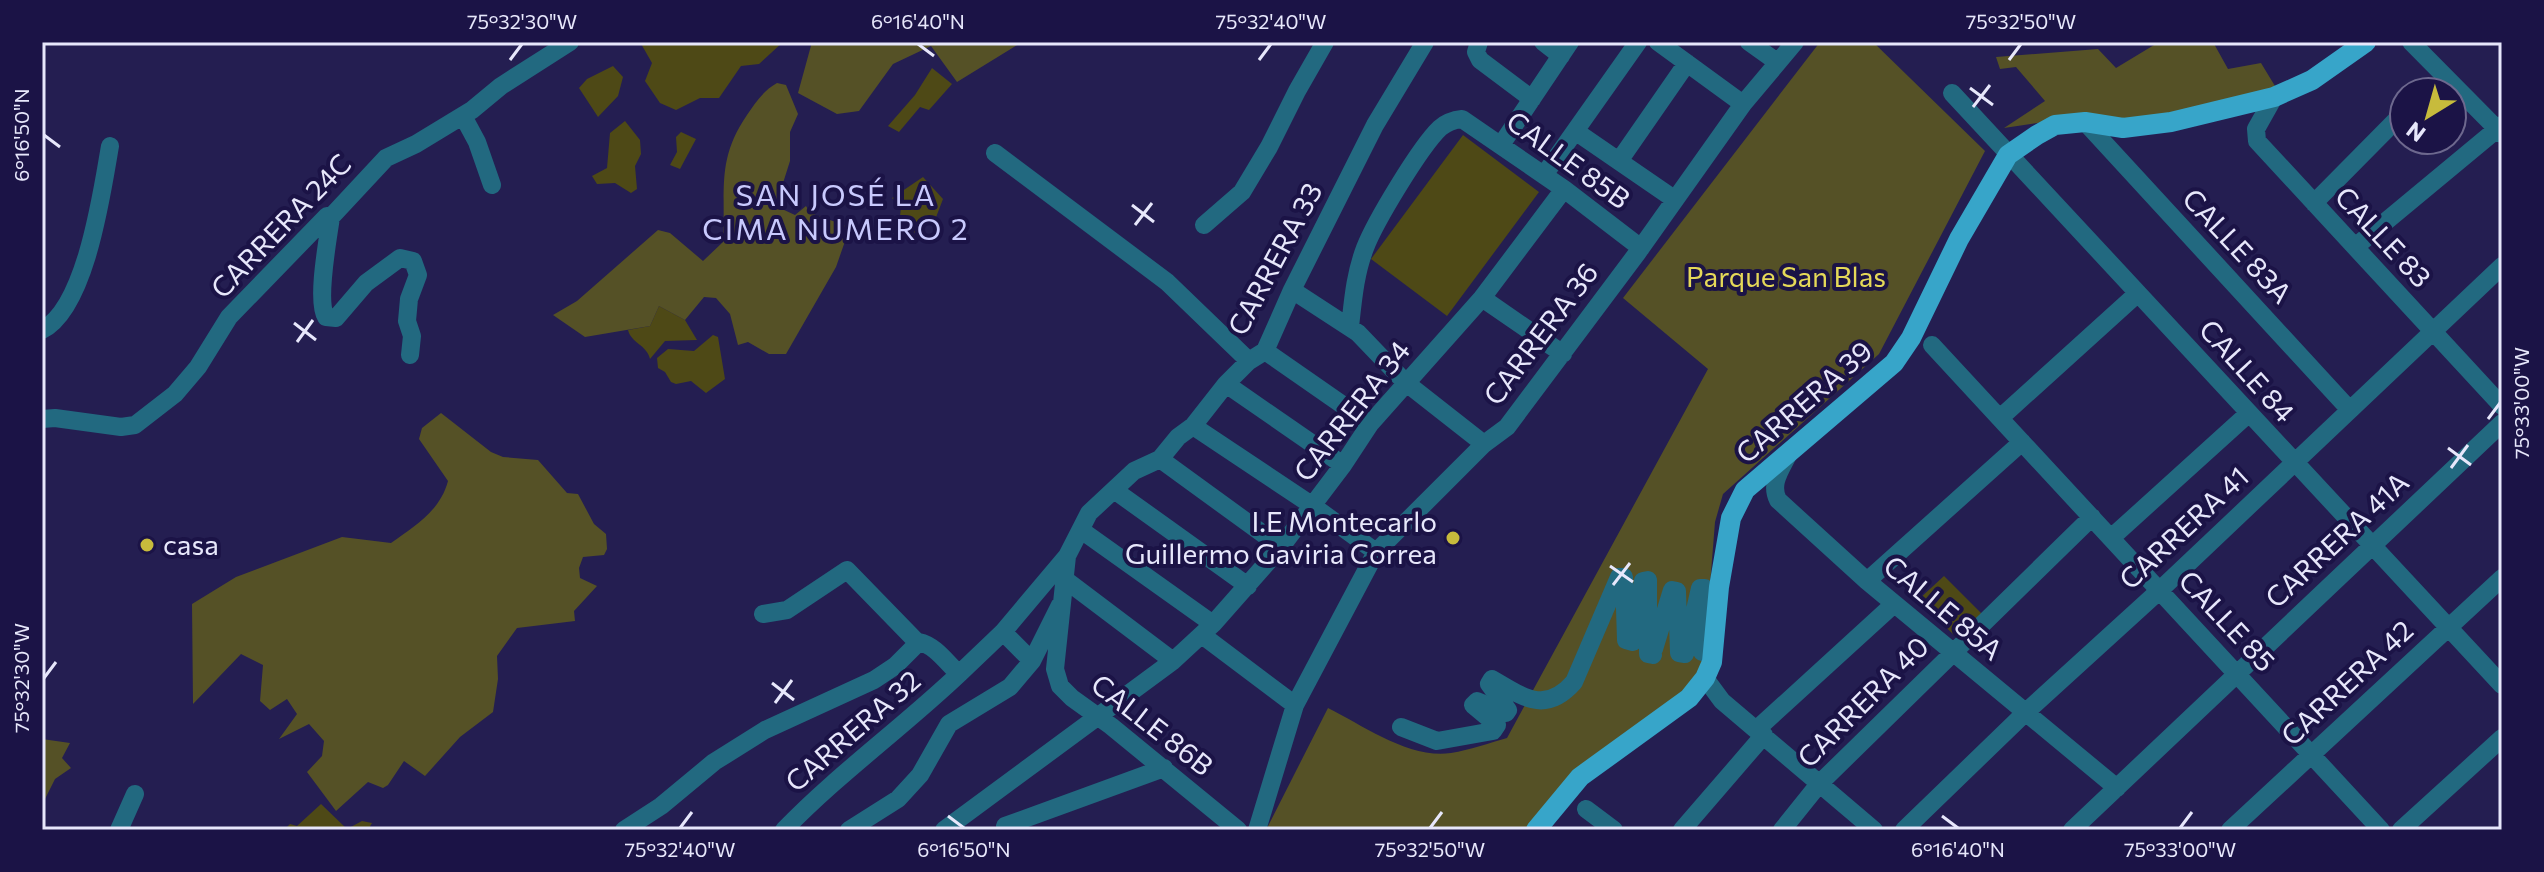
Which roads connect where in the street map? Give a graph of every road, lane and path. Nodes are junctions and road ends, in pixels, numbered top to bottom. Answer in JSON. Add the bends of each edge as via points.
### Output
{"nodes":[{"id":1,"x":570,"y":42,"type":"edge"},
{"id":2,"x":1325,"y":42,"type":"edge"},
{"id":3,"x":1425,"y":42,"type":"edge"},
{"id":4,"x":1543,"y":42,"type":"edge"},
{"id":5,"x":1638,"y":42,"type":"edge"},
{"id":6,"x":1658,"y":42,"type":"edge"},
{"id":7,"x":1749,"y":42,"type":"edge"},
{"id":8,"x":1795,"y":42,"type":"edge"},
{"id":9,"x":2366,"y":42,"type":"edge"},
{"id":10,"x":2411,"y":42,"type":"edge"},
{"id":11,"x":1478,"y":47,"type":"edge"},
{"id":12,"x":1566,"y":49,"type":"edge"},
{"id":13,"x":1777,"y":62,"type":"junction"},
{"id":14,"x":1687,"y":63,"type":"junction"},
{"id":15,"x":1952,"y":93,"type":"dead end"},
{"id":16,"x":2274,"y":97,"type":"junction"},
{"id":17,"x":1532,"y":99,"type":"junction"},
{"id":18,"x":1743,"y":104,"type":"junction"},
{"id":19,"x":463,"y":116,"type":"junction"},
{"id":20,"x":2085,"y":122,"type":"junction"},
{"id":21,"x":2388,"y":128,"type":"edge"},
{"id":22,"x":2500,"y":129,"type":"edge"},
{"id":23,"x":1575,"y":131,"type":"junction"},
{"id":24,"x":1501,"y":145,"type":"junction"},
{"id":25,"x":110,"y":146,"type":"dead end"},
{"id":26,"x":995,"y":153,"type":"dead end"},
{"id":27,"x":2008,"y":155,"type":"junction"},
{"id":28,"x":1619,"y":161,"type":"junction"},
{"id":29,"x":1544,"y":175,"type":"junction"},
{"id":30,"x":492,"y":185,"type":"dead end"},
{"id":31,"x":1564,"y":189,"type":"junction"},
{"id":32,"x":1674,"y":199,"type":"junction"},
{"id":33,"x":2314,"y":203,"type":"junction"},
{"id":34,"x":331,"y":217,"type":"junction"},
{"id":35,"x":1204,"y":225,"type":"dead end"},
{"id":36,"x":2355,"y":247,"type":"junction"},
{"id":37,"x":1641,"y":248,"type":"junction"},
{"id":38,"x":2502,"y":266,"type":"edge"},
{"id":39,"x":1292,"y":290,"type":"junction"},
{"id":40,"x":2138,"y":293,"type":"junction"},
{"id":41,"x":1482,"y":298,"type":"junction"},
{"id":42,"x":1350,"y":327,"type":"junction"},
{"id":43,"x":42,"y":330,"type":"edge"},
{"id":44,"x":2433,"y":331,"type":"junction"},
{"id":45,"x":1932,"y":345,"type":"dead end"},
{"id":46,"x":1563,"y":354,"type":"junction"},
{"id":47,"x":410,"y":355,"type":"dead end"},
{"id":48,"x":1257,"y":356,"type":"junction"},
{"id":49,"x":1405,"y":382,"type":"junction"},
{"id":50,"x":1226,"y":384,"type":"junction"},
{"id":51,"x":2502,"y":406,"type":"edge"},
{"id":52,"x":2349,"y":409,"type":"junction"},
{"id":53,"x":2248,"y":414,"type":"junction"},
{"id":54,"x":2000,"y":418,"type":"junction"},
{"id":55,"x":42,"y":419,"type":"edge"},
{"id":56,"x":2502,"y":423,"type":"edge"},
{"id":57,"x":1370,"y":424,"type":"junction"},
{"id":58,"x":1193,"y":426,"type":"junction"},
{"id":59,"x":2022,"y":442,"type":"junction"},
{"id":60,"x":1484,"y":444,"type":"junction"},
{"id":61,"x":1789,"y":452,"type":"junction"},
{"id":62,"x":1160,"y":459,"type":"junction"},
{"id":63,"x":2294,"y":463,"type":"junction"},
{"id":64,"x":1343,"y":465,"type":"junction"},
{"id":65,"x":1114,"y":490,"type":"junction"},
{"id":66,"x":1313,"y":506,"type":"junction"},
{"id":67,"x":2092,"y":517,"type":"junction"},
{"id":68,"x":1081,"y":530,"type":"junction"},
{"id":69,"x":2111,"y":538,"type":"junction"},
{"id":70,"x":2372,"y":546,"type":"junction"},
{"id":71,"x":1281,"y":547,"type":"junction"},
{"id":72,"x":1376,"y":552,"type":"junction"},
{"id":73,"x":1067,"y":556,"type":"junction"},
{"id":74,"x":1063,"y":578,"type":"junction"},
{"id":75,"x":2502,"y":578,"type":"edge"},
{"id":76,"x":1867,"y":581,"type":"junction"},
{"id":77,"x":1248,"y":586,"type":"junction"},
{"id":78,"x":1719,"y":587,"type":"junction"},
{"id":79,"x":2160,"y":590,"type":"junction"},
{"id":80,"x":1061,"y":602,"type":"junction"},
{"id":81,"x":1894,"y":604,"type":"junction"},
{"id":82,"x":763,"y":614,"type":"dead end"},
{"id":83,"x":2448,"y":628,"type":"junction"},
{"id":84,"x":1207,"y":630,"type":"junction"},
{"id":85,"x":1003,"y":632,"type":"junction"},
{"id":86,"x":918,"y":643,"type":"junction"},
{"id":87,"x":1952,"y":652,"type":"junction"},
{"id":88,"x":1032,"y":661,"type":"junction"},
{"id":89,"x":1173,"y":661,"type":"junction"},
{"id":90,"x":2237,"y":673,"type":"junction"},
{"id":91,"x":959,"y":674,"type":"junction"},
{"id":92,"x":1705,"y":678,"type":"junction"},
{"id":93,"x":2502,"y":685,"type":"edge"},
{"id":94,"x":1295,"y":705,"type":"junction"},
{"id":95,"x":2026,"y":712,"type":"junction"},
{"id":96,"x":1098,"y":716,"type":"junction"},
{"id":97,"x":1401,"y":727,"type":"dead end"},
{"id":98,"x":1760,"y":732,"type":"junction"},
{"id":99,"x":2502,"y":738,"type":"edge"},
{"id":100,"x":2312,"y":754,"type":"junction"},
{"id":101,"x":1164,"y":768,"type":"junction"},
{"id":102,"x":1819,"y":784,"type":"junction"},
{"id":103,"x":2117,"y":788,"type":"junction"},
{"id":104,"x":135,"y":794,"type":"dead end"},
{"id":105,"x":1586,"y":809,"type":"dead end"},
{"id":106,"x":1006,"y":828,"type":"edge"},
{"id":107,"x":119,"y":830,"type":"edge"},
{"id":108,"x":624,"y":830,"type":"edge"},
{"id":109,"x":784,"y":830,"type":"edge"},
{"id":110,"x":849,"y":830,"type":"edge"},
{"id":111,"x":944,"y":830,"type":"edge"},
{"id":112,"x":1238,"y":830,"type":"edge"},
{"id":113,"x":1257,"y":830,"type":"edge"},
{"id":114,"x":1536,"y":830,"type":"edge"},
{"id":115,"x":1614,"y":830,"type":"edge"},
{"id":116,"x":1682,"y":830,"type":"edge"},
{"id":117,"x":1782,"y":830,"type":"edge"},
{"id":118,"x":1874,"y":830,"type":"edge"},
{"id":119,"x":1904,"y":830,"type":"edge"},
{"id":120,"x":2072,"y":830,"type":"edge"},
{"id":121,"x":2230,"y":830,"type":"edge"},
{"id":122,"x":2381,"y":830,"type":"edge"},
{"id":123,"x":2401,"y":830,"type":"edge"}],
"edges":[{"from":1,"to":19,"type":"street","name":"CARRERA 24C"},
{"from":2,"to":35,"type":"street","via":[[1242,192]]},
{"from":3,"to":39,"type":"street","name":"CARRERA 33","via":[[1375,125]]},
{"from":4,"to":12,"type":"street"},
{"from":5,"to":23,"type":"street"},
{"from":6,"to":14,"type":"street"},
{"from":7,"to":13,"type":"street"},
{"from":8,"to":13,"type":"street","name":"CARRERA 36"},
{"from":9,"to":16,"type":"main road","name":"CARRERA 39","via":[[2312,80]]},
{"from":10,"to":22,"type":"street"},
{"from":11,"to":17,"type":"street","via":[[1480,60]]},
{"from":12,"to":17,"type":"street"},
{"from":13,"to":18,"type":"street","name":"CARRERA 36"},
{"from":14,"to":18,"type":"street"},
{"from":14,"to":28,"type":"street"},
{"from":15,"to":27,"type":"street","name":"CALLE 84"},
{"from":16,"to":20,"type":"main road","name":"CARRERA 39","via":[[2171,122],[2123,128]]},
{"from":16,"to":33,"type":"street","name":"CALLE 83","via":[[2256,129],[2257,141]]},
{"from":17,"to":24,"type":"street"},
{"from":18,"to":32,"type":"street","name":"CARRERA 36"},
{"from":19,"to":30,"type":"street"},
{"from":19,"to":34,"type":"street","name":"CARRERA 24C","via":[[372,161]]},
{"from":20,"to":27,"type":"main road","name":"CARRERA 39","via":[[2055,125]]},
{"from":20,"to":52,"type":"street","name":"CALLE 83A"},
{"from":21,"to":33,"type":"street"},
{"from":22,"to":36,"type":"street"},
{"from":23,"to":28,"type":"street"},
{"from":23,"to":29,"type":"street"},
{"from":24,"to":29,"type":"street","name":"CALLE 85B"},
{"from":24,"to":42,"type":"street","name":"CALLE 85B","via":[[1462,119],[1438,129],[1365,246]]},
{"from":25,"to":43,"type":"street","via":[[93,244],[62,312]]},
{"from":26,"to":48,"type":"street"},
{"from":27,"to":40,"type":"street","name":"CALLE 84"},
{"from":27,"to":61,"type":"main road","name":"CARRERA 39","via":[[1894,363]]},
{"from":28,"to":32,"type":"street"},
{"from":29,"to":31,"type":"street","name":"CALLE 85B"},
{"from":31,"to":37,"type":"street","name":"CALLE 85B"},
{"from":31,"to":41,"type":"street","name":"CARRERA 34"},
{"from":32,"to":37,"type":"street","name":"CARRERA 36"},
{"from":33,"to":36,"type":"street","name":"CALLE 83"},
{"from":34,"to":47,"type":"street","via":[[321,309],[326,317],[336,318],[366,283],[400,258],[413,261],[418,275],[409,299]]},
{"from":34,"to":55,"type":"street","name":"CARRERA 24C","via":[[229,317],[175,394],[135,425]]},
{"from":36,"to":44,"type":"street","name":"CALLE 83"},
{"from":37,"to":46,"type":"street","name":"CARRERA 36"},
{"from":38,"to":44,"type":"street","name":"CARRERA 41"},
{"from":39,"to":42,"type":"street"},
{"from":39,"to":48,"type":"street","name":"CARRERA 33"},
{"from":40,"to":53,"type":"street","name":"CALLE 84"},
{"from":40,"to":54,"type":"street"},
{"from":41,"to":46,"type":"street"},
{"from":41,"to":49,"type":"street","name":"CARRERA 34"},
{"from":42,"to":49,"type":"street"},
{"from":44,"to":51,"type":"street","name":"CALLE 83"},
{"from":44,"to":52,"type":"street","name":"CARRERA 41"},
{"from":45,"to":54,"type":"street","name":"CALLE 85"},
{"from":46,"to":60,"type":"street","name":"CARRERA 36","via":[[1507,427]]},
{"from":48,"to":50,"type":"street","name":"CARRERA 33"},
{"from":48,"to":57,"type":"street"},
{"from":49,"to":57,"type":"street","name":"CARRERA 34"},
{"from":49,"to":60,"type":"street"},
{"from":50,"to":58,"type":"street","name":"CARRERA 33"},
{"from":50,"to":64,"type":"street"},
{"from":52,"to":63,"type":"street","name":"CARRERA 41"},
{"from":53,"to":63,"type":"street","name":"CALLE 84"},
{"from":53,"to":69,"type":"street"},
{"from":54,"to":59,"type":"street","name":"CALLE 85"},
{"from":56,"to":70,"type":"street","name":"CARRERA 41A"},
{"from":57,"to":64,"type":"street","name":"CARRERA 34"},
{"from":58,"to":62,"type":"street","name":"CARRERA 33"},
{"from":58,"to":66,"type":"street"},
{"from":59,"to":67,"type":"street","name":"CALLE 85"},
{"from":59,"to":76,"type":"street"},
{"from":60,"to":72,"type":"street","name":"CARRERA 36"},
{"from":61,"to":76,"type":"street","name":"CALLE 85A","via":[[1775,483],[1778,500]]},
{"from":61,"to":78,"type":"main road","name":"CARRERA 39","via":[[1745,490],[1731,518]]},
{"from":62,"to":65,"type":"street","name":"CARRERA 33","via":[[1143,465]]},
{"from":62,"to":71,"type":"street"},
{"from":63,"to":70,"type":"street","name":"CALLE 84"},
{"from":63,"to":79,"type":"street","name":"CARRERA 41"},
{"from":64,"to":66,"type":"street","name":"CARRERA 34"},
{"from":65,"to":68,"type":"street","name":"CARRERA 33","via":[[1089,513]]},
{"from":65,"to":77,"type":"street"},
{"from":66,"to":71,"type":"street","name":"CARRERA 34"},
{"from":66,"to":72,"type":"street"},
{"from":67,"to":69,"type":"street","name":"CALLE 85"},
{"from":67,"to":87,"type":"street","name":"CARRERA 40"},
{"from":68,"to":73,"type":"street","name":"CARRERA 33"},
{"from":68,"to":84,"type":"street"},
{"from":69,"to":79,"type":"street","name":"CALLE 85"},
{"from":70,"to":83,"type":"street","name":"CALLE 84"},
{"from":70,"to":90,"type":"street","name":"CARRERA 41A"},
{"from":71,"to":77,"type":"street","name":"CARRERA 34"},
{"from":72,"to":94,"type":"street","name":"CARRERA 36"},
{"from":73,"to":74,"type":"street","name":"CARRERA 33"},
{"from":73,"to":85,"type":"street","name":"CARRERA 32"},
{"from":74,"to":80,"type":"street","name":"CARRERA 33"},
{"from":74,"to":89,"type":"street"},
{"from":75,"to":83,"type":"street","name":"CARRERA 42"},
{"from":76,"to":81,"type":"street","name":"CALLE 85A"},
{"from":77,"to":84,"type":"street","name":"CARRERA 34"},
{"from":78,"to":92,"type":"main road","name":"CARRERA 39","via":[[1712,662]]},
{"from":78,"to":97,"type":"street","via":[[1712,588],[1709,652],[1702,652],[1705,588],[1700,588],[1685,654],[1679,653],[1677,591],[1672,590],[1653,655],[1648,654],[1648,580],[1643,581],[1633,642],[1626,640],[1624,577],[1619,577],[1574,682],[1563,694],[1545,701],[1527,699],[1492,679],[1489,684],[1506,713],[1477,701],[1473,705],[1497,725],[1493,731],[1437,741]]},
{"from":79,"to":90,"type":"street","name":"CALLE 85"},
{"from":79,"to":95,"type":"street","name":"CARRERA 41"},
{"from":80,"to":88,"type":"street","name":"CARRERA 33"},
{"from":80,"to":96,"type":"street","name":"CALLE 86B","via":[[1055,669],[1060,686]]},
{"from":81,"to":87,"type":"street","name":"CALLE 85A"},
{"from":81,"to":98,"type":"street"},
{"from":82,"to":86,"type":"street","via":[[787,610],[847,570]]},
{"from":83,"to":93,"type":"street","name":"CALLE 84"},
{"from":83,"to":100,"type":"street","name":"CARRERA 42"},
{"from":84,"to":89,"type":"street","name":"CARRERA 34"},
{"from":84,"to":94,"type":"street"},
{"from":85,"to":88,"type":"street"},
{"from":85,"to":91,"type":"street","name":"CARRERA 32"},
{"from":86,"to":91,"type":"street","via":[[925,642]]},
{"from":86,"to":108,"type":"street","via":[[874,680],[765,730],[714,762]]},
{"from":87,"to":95,"type":"street","name":"CALLE 85A"},
{"from":87,"to":102,"type":"street","name":"CARRERA 40"},
{"from":88,"to":110,"type":"street","name":"CARRERA 33","via":[[1010,687],[949,724],[920,775],[898,799]]},
{"from":89,"to":96,"type":"street","name":"CARRERA 34"},
{"from":90,"to":100,"type":"street","name":"CALLE 85"},
{"from":90,"to":103,"type":"street","name":"CARRERA 41A"},
{"from":91,"to":109,"type":"street","name":"CARRERA 32","via":[[819,793]]},
{"from":92,"to":98,"type":"street","via":[[1722,701]]},
{"from":92,"to":114,"type":"main road","via":[[1689,698],[1580,777]]},
{"from":94,"to":113,"type":"street","name":"CARRERA 36"},
{"from":95,"to":103,"type":"street","name":"CALLE 85A"},
{"from":95,"to":119,"type":"street","name":"CARRERA 41"},
{"from":96,"to":101,"type":"street","name":"CALLE 86B"},
{"from":96,"to":111,"type":"street","name":"CARRERA 34"},
{"from":98,"to":102,"type":"street"},
{"from":98,"to":116,"type":"street"},
{"from":99,"to":123,"type":"street"},
{"from":100,"to":121,"type":"street","name":"CARRERA 42"},
{"from":100,"to":122,"type":"street","name":"CALLE 85"},
{"from":101,"to":106,"type":"street"},
{"from":101,"to":112,"type":"street","name":"CALLE 86B"},
{"from":102,"to":117,"type":"street","name":"CARRERA 40"},
{"from":102,"to":118,"type":"street"},
{"from":103,"to":120,"type":"street","name":"CARRERA 41A"},
{"from":104,"to":107,"type":"street"},
{"from":105,"to":115,"type":"street"}]}
